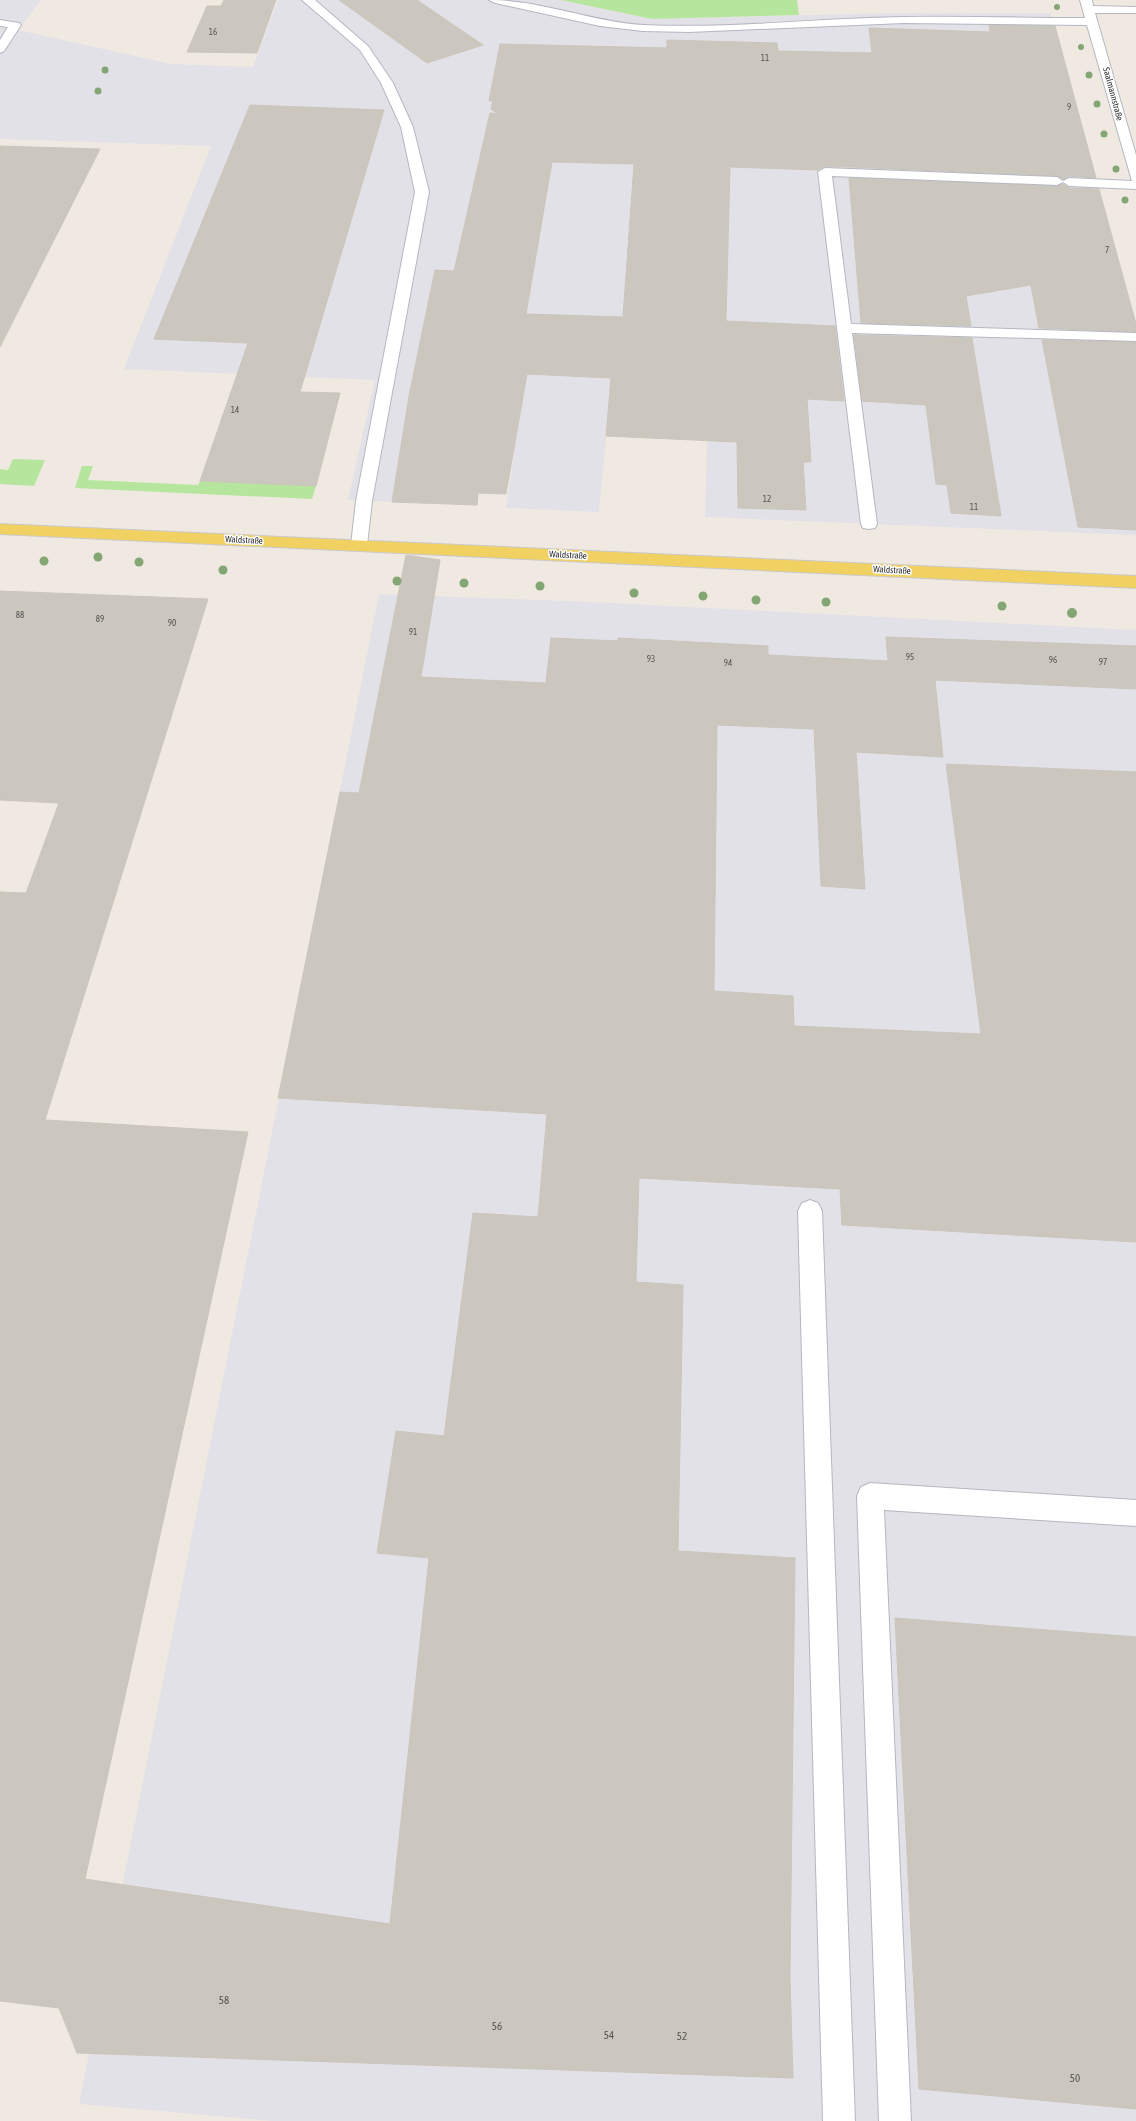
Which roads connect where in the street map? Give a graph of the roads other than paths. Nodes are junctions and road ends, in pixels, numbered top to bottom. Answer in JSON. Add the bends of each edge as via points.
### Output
{"nodes":[{"id":1,"x":308,"y":0,"type":"edge"},
{"id":2,"x":495,"y":0,"type":"edge"},
{"id":3,"x":1133,"y":0,"type":"edge"},
{"id":4,"x":1088,"y":5,"type":"edge"},
{"id":5,"x":1136,"y":6,"type":"edge"},
{"id":6,"x":1136,"y":10,"type":"edge"},
{"id":7,"x":1093,"y":22,"type":"junction"},
{"id":8,"x":0,"y":24,"type":"edge"},
{"id":9,"x":0,"y":49,"type":"edge"},
{"id":10,"x":1136,"y":178,"type":"edge"},
{"id":11,"x":1136,"y":185,"type":"edge"},
{"id":12,"x":845,"y":328,"type":"junction"},
{"id":13,"x":1136,"y":337,"type":"edge"},
{"id":14,"x":869,"y":524,"type":"dead end"},
{"id":15,"x":0,"y":529,"type":"edge"},
{"id":16,"x":359,"y":545,"type":"junction"},
{"id":17,"x":1136,"y":582,"type":"edge"},
{"id":18,"x":810,"y":1211,"type":"dead end"},
{"id":19,"x":1136,"y":1513,"type":"edge"},
{"id":20,"x":839,"y":2121,"type":"edge"},
{"id":21,"x":895,"y":2121,"type":"edge"}],
"edges":[{"from":1,"to":16,"type":"street","via":[[364,48],[387,83],[407,127],[422,192],[364,501]]},
{"from":2,"to":7,"type":"street","via":[[600,23],[643,28],[689,29],[904,20]]},
{"from":3,"to":5,"type":"street"},
{"from":4,"to":6,"type":"street","name":"Saalmannstraße"},
{"from":4,"to":7,"type":"street","name":"Saalmannstraße"},
{"from":7,"to":10,"type":"street","name":"Saalmannstraße"},
{"from":8,"to":9,"type":"street","via":[[15,25]]},
{"from":11,"to":12,"type":"street","via":[[825,172]]},
{"from":12,"to":13,"type":"street"},
{"from":12,"to":14,"type":"street"},
{"from":15,"to":16,"type":"main road","name":"Waldstraße"},
{"from":16,"to":17,"type":"main road","name":"Waldstraße"},
{"from":18,"to":20,"type":"street"},
{"from":19,"to":21,"type":"street","via":[[870,1496]]}]}
